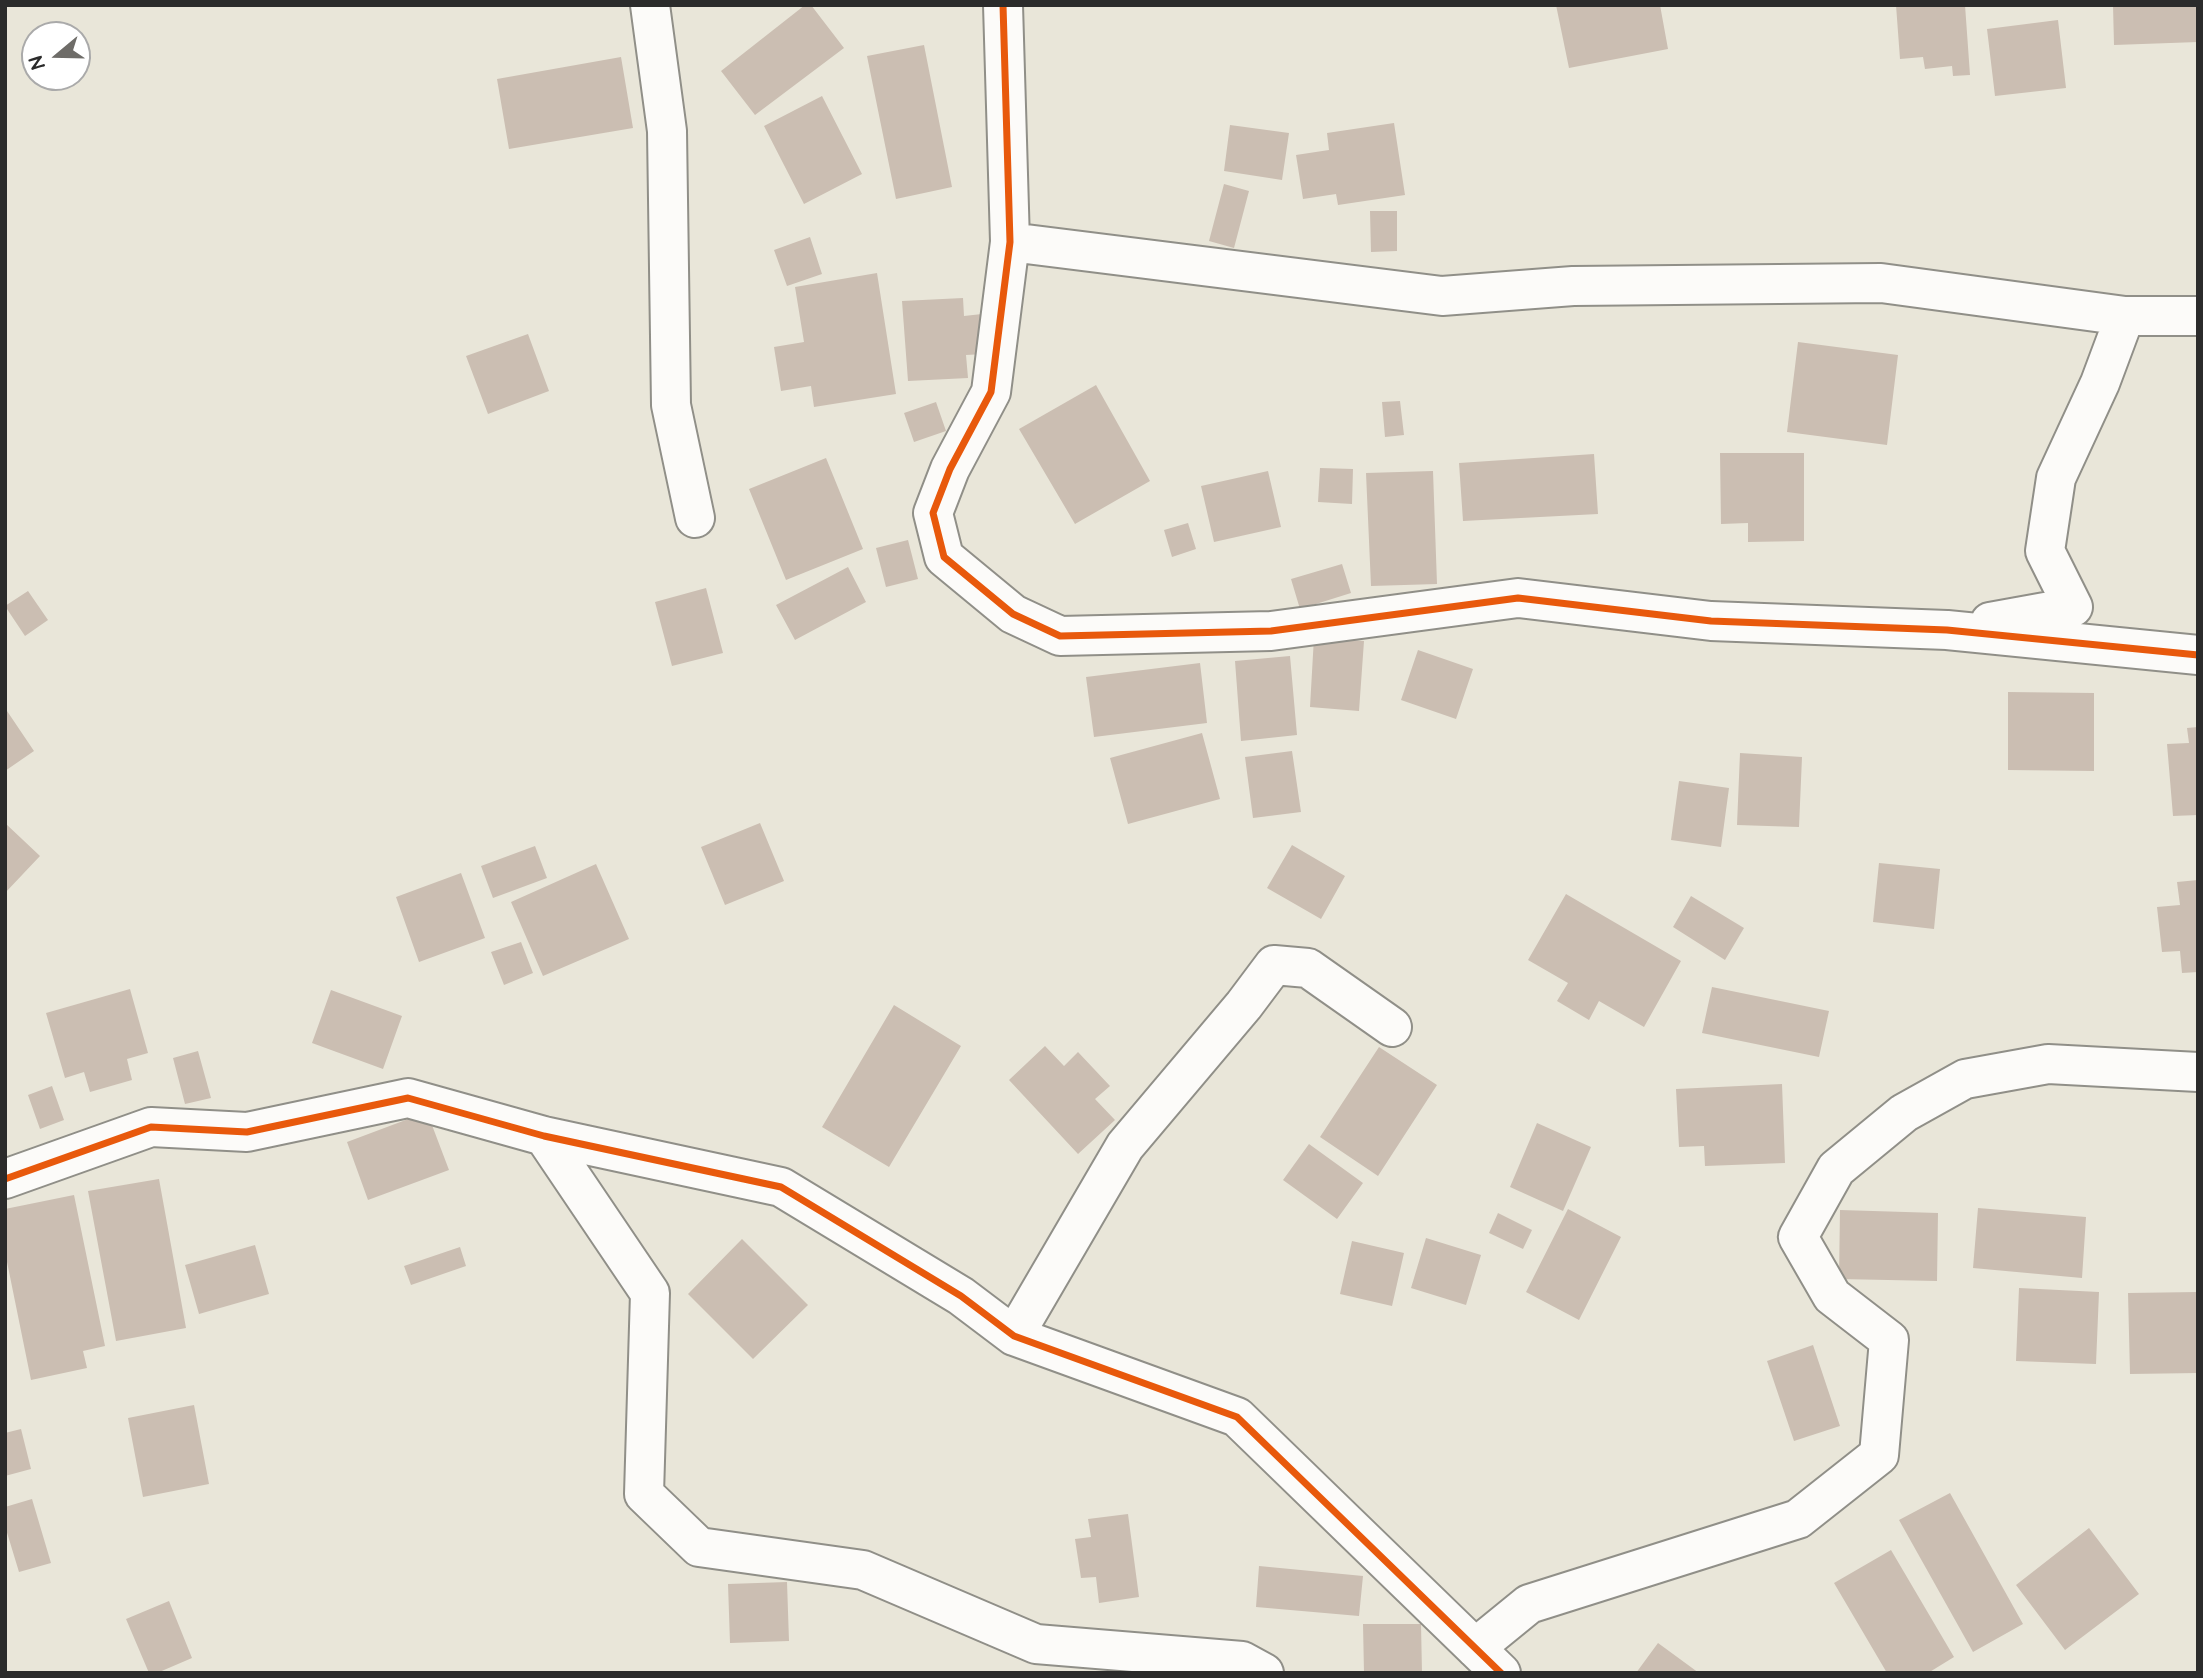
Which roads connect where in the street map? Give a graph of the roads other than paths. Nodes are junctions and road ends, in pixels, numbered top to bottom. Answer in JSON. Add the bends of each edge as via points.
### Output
{"nodes":[{"id":1,"x":650,"y":5,"type":"edge"},
{"id":2,"x":1003,"y":5,"type":"edge"},
{"id":3,"x":1010,"y":242,"type":"junction"},
{"id":4,"x":2124,"y":316,"type":"junction"},
{"id":5,"x":2198,"y":316,"type":"edge"},
{"id":6,"x":695,"y":518,"type":"dead end"},
{"id":7,"x":1947,"y":630,"type":"junction"},
{"id":8,"x":2198,"y":655,"type":"edge"},
{"id":9,"x":1392,"y":1027,"type":"dead end"},
{"id":10,"x":2198,"y":1072,"type":"edge"},
{"id":11,"x":544,"y":1136,"type":"junction"},
{"id":12,"x":5,"y":1179,"type":"edge"},
{"id":13,"x":1014,"y":1336,"type":"junction"},
{"id":14,"x":1488,"y":1660,"type":"edge"},
{"id":15,"x":1264,"y":1673,"type":"edge"}],
"edges":[{"from":1,"to":6,"type":"street","via":[[667,131],[671,405]]},
{"from":2,"to":3,"type":"street"},
{"from":3,"to":4,"type":"street","via":[[1442,296],[1573,286],[1881,283]]},
{"from":3,"to":7,"type":"street","via":[[991,392],[950,469],[933,513],[944,558],[1013,614],[1060,636],[1271,631],[1518,598],[1711,621]]},
{"from":4,"to":5,"type":"street"},
{"from":4,"to":7,"type":"street","via":[[2056,478],[2045,551],[2073,607]]},
{"from":7,"to":8,"type":"street"},
{"from":9,"to":13,"type":"street","via":[[1308,968],[1274,965],[1125,1146]]},
{"from":10,"to":14,"type":"street","via":[[2048,1064],[1965,1079],[1904,1113],[1836,1169],[1798,1237],[1832,1296],[1889,1340],[1879,1455],[1798,1519],[1528,1604]]},
{"from":11,"to":12,"type":"street","via":[[408,1098],[247,1132],[151,1127]]},
{"from":11,"to":13,"type":"street","via":[[780,1187],[961,1296]]},
{"from":11,"to":15,"type":"street","via":[[650,1293],[644,1494],[699,1546],[863,1570],[1036,1644],[1242,1661]]},
{"from":13,"to":14,"type":"street","via":[[1237,1417]]}]}
